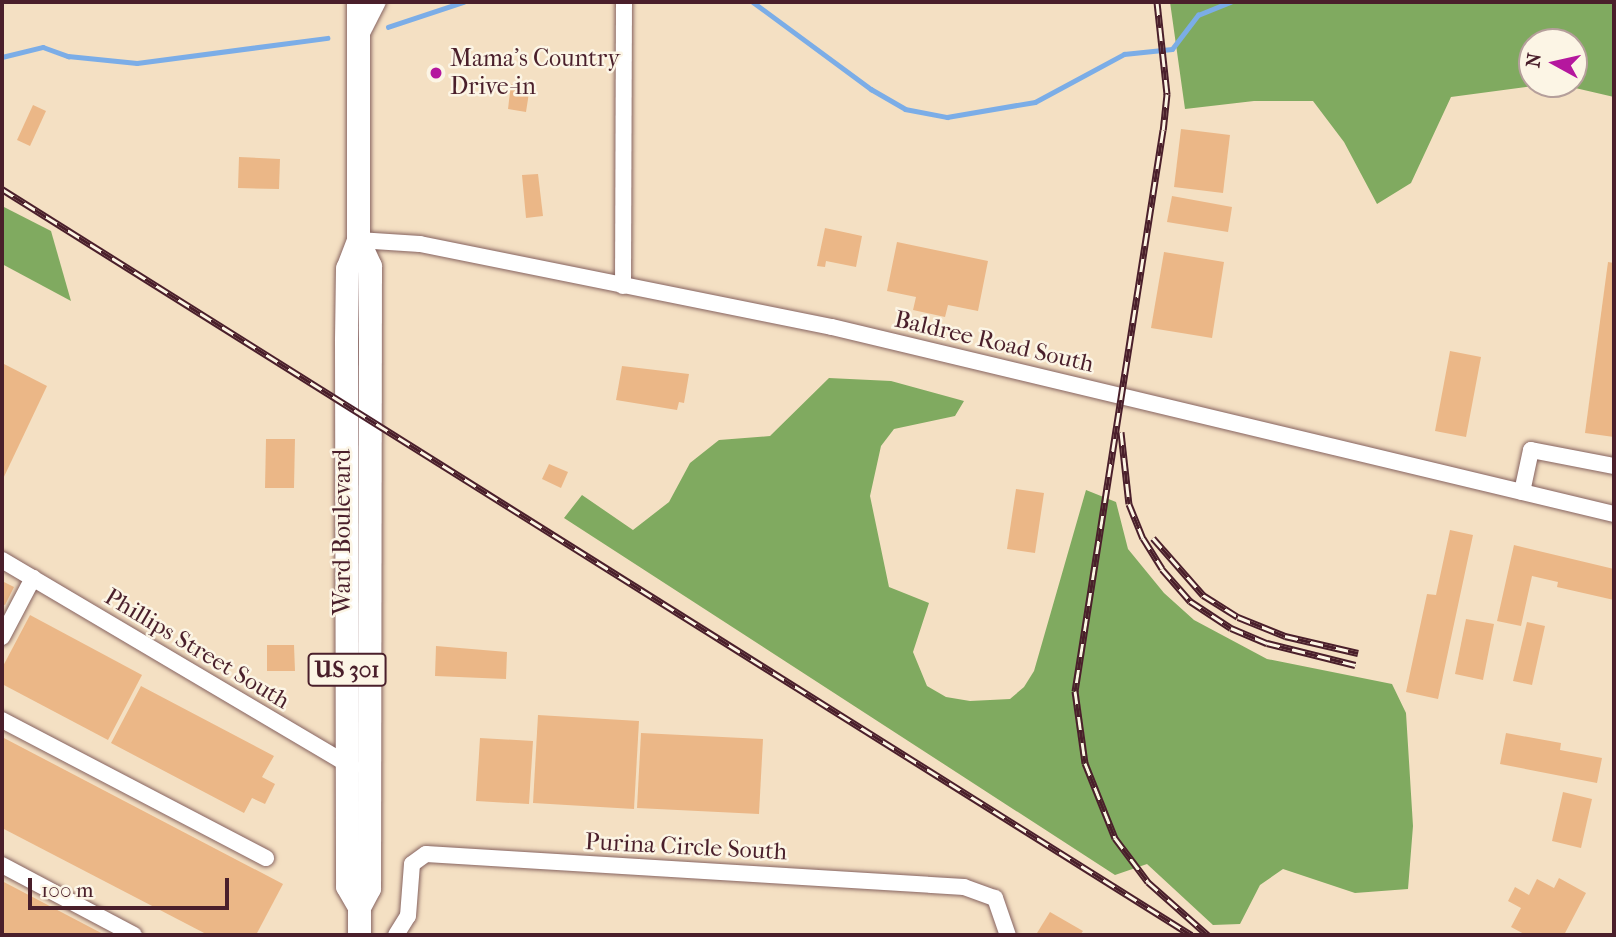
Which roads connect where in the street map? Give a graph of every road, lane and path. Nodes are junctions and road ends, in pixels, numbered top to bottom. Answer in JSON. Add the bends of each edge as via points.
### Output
{"nodes":[{"id":1,"x":358,"y":2,"type":"edge"},
{"id":2,"x":378,"y":2,"type":"edge"},
{"id":3,"x":624,"y":2,"type":"edge"},
{"id":4,"x":358,"y":40,"type":"junction"},
{"id":5,"x":358,"y":240,"type":"junction"},
{"id":6,"x":623,"y":286,"type":"junction"},
{"id":7,"x":1614,"y":466,"type":"edge"},
{"id":8,"x":1522,"y":492,"type":"junction"},
{"id":9,"x":1614,"y":514,"type":"edge"},
{"id":10,"x":2,"y":560,"type":"edge"},
{"id":11,"x":33,"y":578,"type":"junction"},
{"id":12,"x":2,"y":637,"type":"edge"},
{"id":13,"x":2,"y":720,"type":"edge"},
{"id":14,"x":347,"y":764,"type":"junction"},
{"id":15,"x":369,"y":777,"type":"junction"},
{"id":16,"x":266,"y":858,"type":"dead end"},
{"id":17,"x":2,"y":865,"type":"edge"},
{"id":18,"x":359,"y":907,"type":"junction"},
{"id":19,"x":134,"y":935,"type":"edge"},
{"id":20,"x":359,"y":935,"type":"edge"},
{"id":21,"x":396,"y":935,"type":"edge"},
{"id":22,"x":1008,"y":935,"type":"edge"}],
"edges":[{"from":1,"to":4,"type":"highway","name":"Ward Boulevard"},
{"from":2,"to":4,"type":"street"},
{"from":3,"to":6,"type":"street"},
{"from":4,"to":5,"type":"highway","name":"Ward Boulevard"},
{"from":5,"to":6,"type":"street","name":"Baldree Road South","via":[[420,244]]},
{"from":5,"to":14,"type":"highway","name":"Ward Boulevard","number":"US 301","via":[[347,268]]},
{"from":5,"to":15,"type":"highway","name":"Ward Boulevard","number":"US 301","via":[[370,266]]},
{"from":6,"to":8,"type":"street","name":"Baldree Road South","via":[[896,342]]},
{"from":7,"to":8,"type":"street","via":[[1531,450]]},
{"from":8,"to":9,"type":"street","name":"Baldree Road South"},
{"from":10,"to":11,"type":"street","name":"Phillips Street South"},
{"from":11,"to":12,"type":"street"},
{"from":11,"to":14,"type":"street","name":"Phillips Street South"},
{"from":13,"to":16,"type":"street"},
{"from":14,"to":15,"type":"street","name":"Phillips Street South"},
{"from":14,"to":18,"type":"highway","name":"Ward Boulevard","number":"US 301","via":[[347,887]]},
{"from":15,"to":18,"type":"highway","name":"Ward Boulevard","number":"US 301","via":[[369,888]]},
{"from":17,"to":19,"type":"street"},
{"from":18,"to":20,"type":"highway","name":"Ward Boulevard"},
{"from":21,"to":22,"type":"street","name":"Purina Circle South","via":[[408,916],[412,864],[426,854],[964,887],[995,898]]}]}
